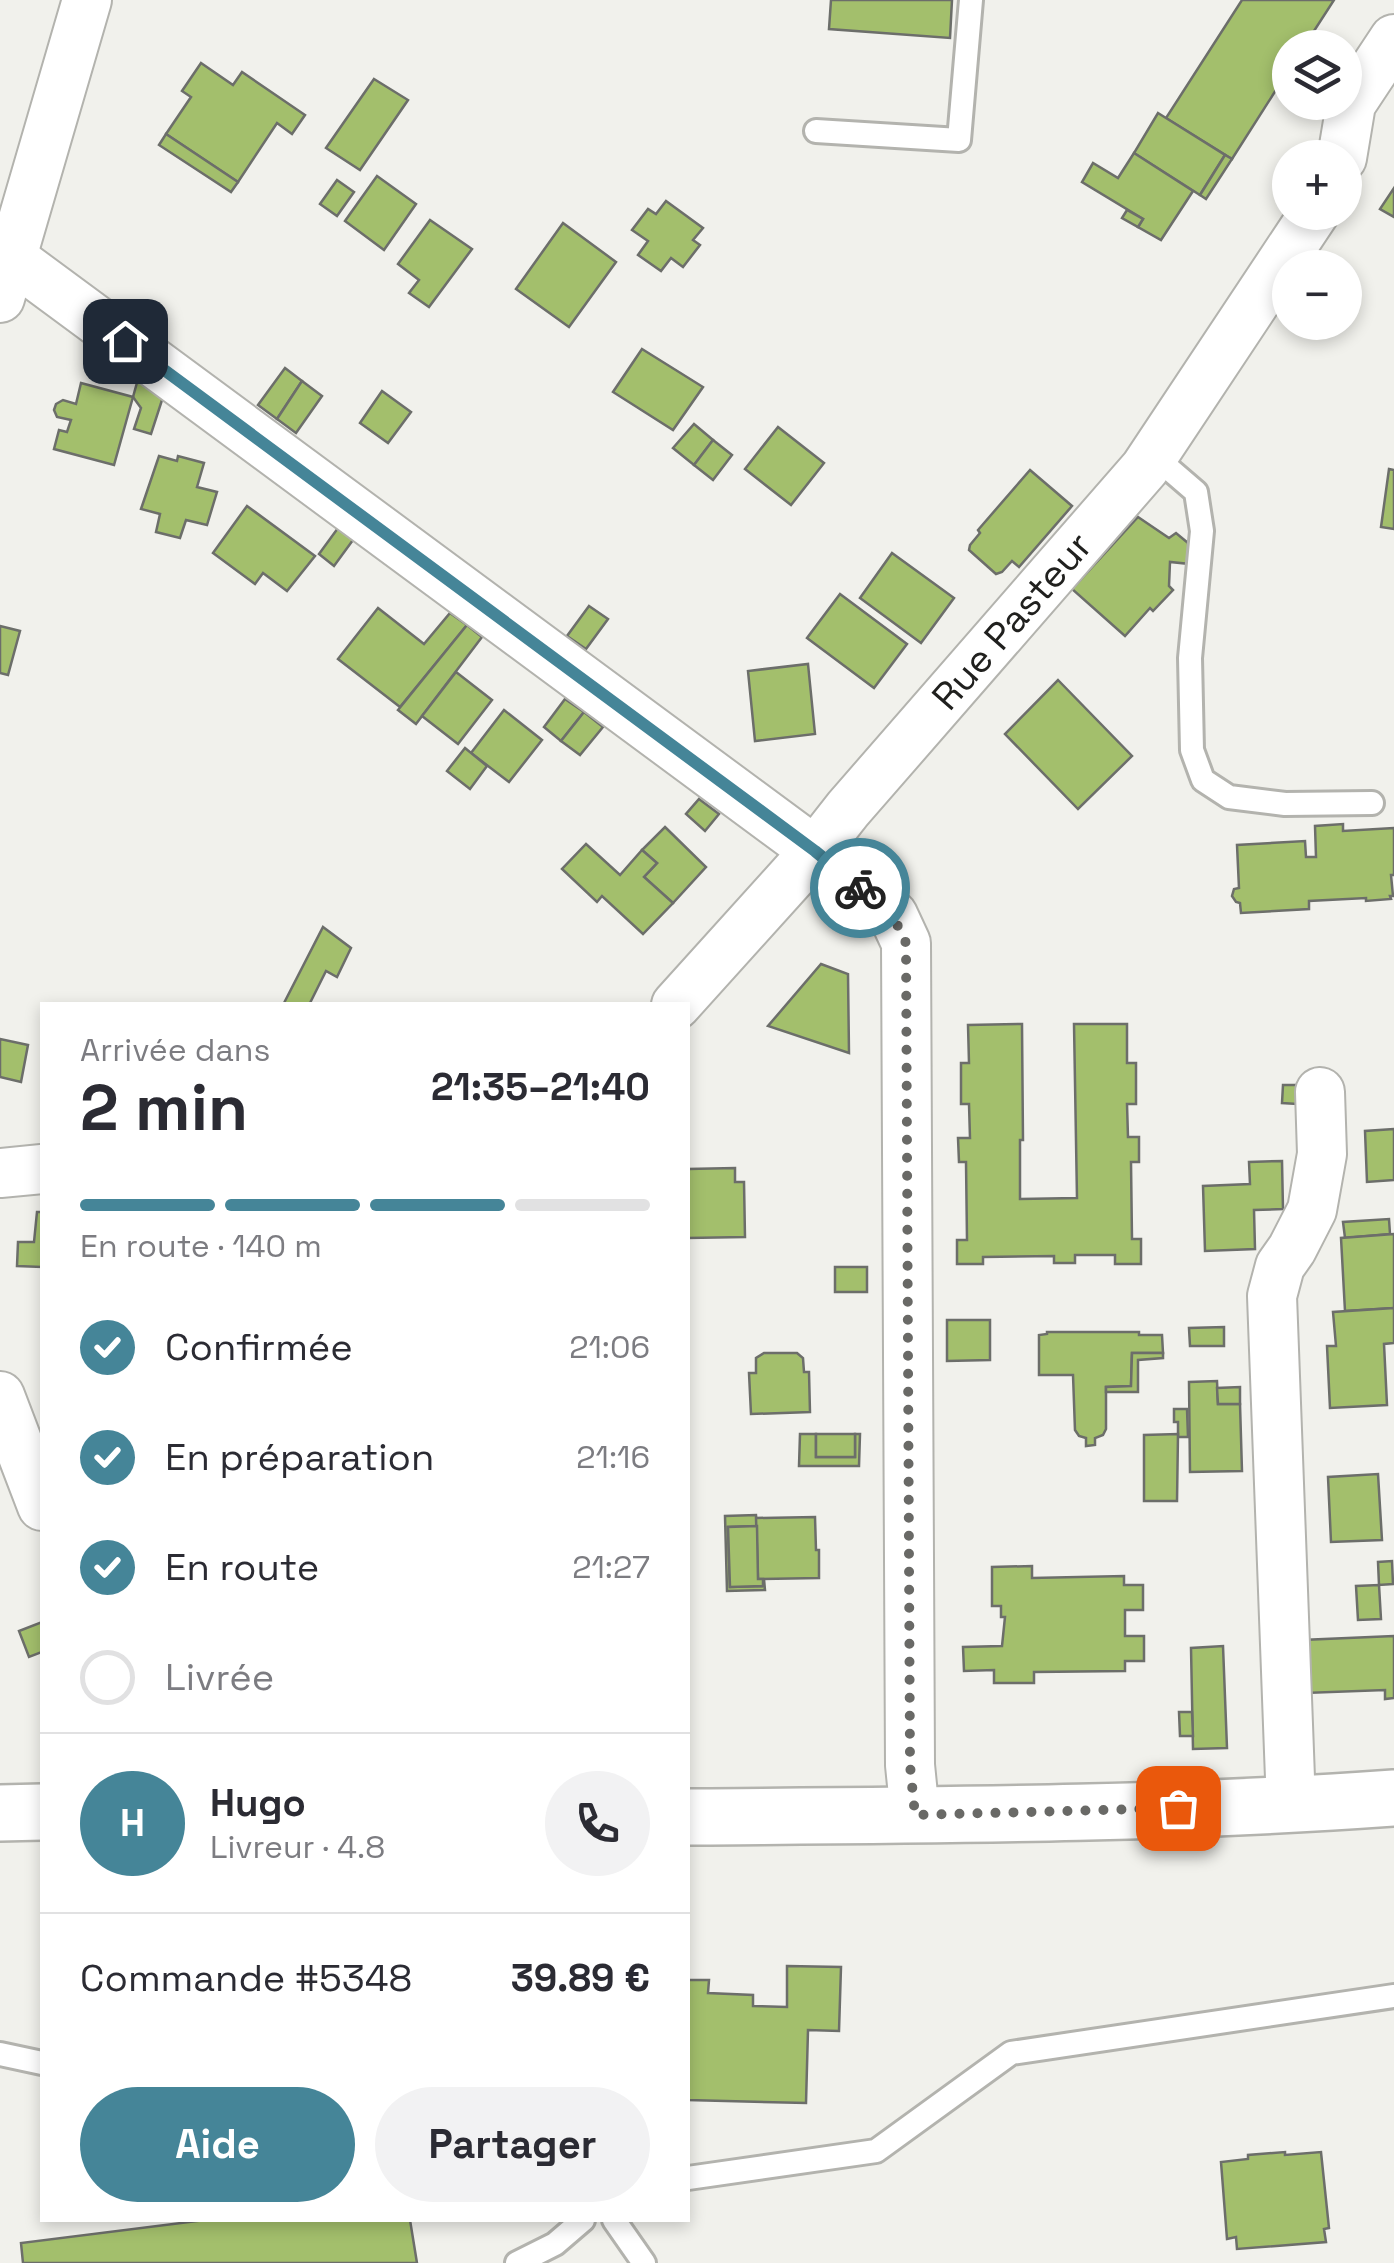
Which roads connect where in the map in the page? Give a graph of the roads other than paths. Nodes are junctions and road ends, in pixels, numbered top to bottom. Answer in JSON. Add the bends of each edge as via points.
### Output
{"nodes":[{"id":1,"x":87,"y":0,"type":"edge"},
{"id":2,"x":970,"y":0,"type":"edge"},
{"id":3,"x":1394,"y":39,"type":"edge"},
{"id":4,"x":816,"y":131,"type":"dead end"},
{"id":5,"x":1345,"y":140,"type":"edge"},
{"id":6,"x":1303,"y":230,"type":"edge"},
{"id":7,"x":6,"y":278,"type":"edge"},
{"id":8,"x":1154,"y":455,"type":"junction"},
{"id":9,"x":1372,"y":803,"type":"dead end"},
{"id":10,"x":815,"y":851,"type":"junction"},
{"id":11,"x":679,"y":1002,"type":"edge"},
{"id":12,"x":1320,"y":1092,"type":"dead end"},
{"id":13,"x":40,"y":1169,"type":"edge"},
{"id":14,"x":0,"y":1174,"type":"edge"},
{"id":15,"x":0,"y":1396,"type":"edge"},
{"id":16,"x":40,"y":1501,"type":"edge"},
{"id":17,"x":1394,"y":1798,"type":"edge"},
{"id":18,"x":1291,"y":1805,"type":"junction"},
{"id":19,"x":40,"y":1812,"type":"edge"},
{"id":20,"x":0,"y":1813,"type":"edge"},
{"id":21,"x":915,"y":1815,"type":"junction"},
{"id":22,"x":690,"y":1816,"type":"edge"},
{"id":23,"x":1394,"y":1996,"type":"edge"},
{"id":24,"x":0,"y":2054,"type":"edge"},
{"id":25,"x":40,"y":2063,"type":"edge"},
{"id":26,"x":690,"y":2178,"type":"edge"},
{"id":27,"x":580,"y":2222,"type":"edge"},
{"id":28,"x":615,"y":2222,"type":"edge"},
{"id":29,"x":516,"y":2263,"type":"edge"},
{"id":30,"x":644,"y":2263,"type":"edge"}],
"edges":[{"from":1,"to":7,"type":"street"},
{"from":2,"to":4,"type":"lane","via":[[959,140]]},
{"from":3,"to":5,"type":"street","via":[[1351,104]]},
{"from":6,"to":8,"type":"street","name":"Rue Pasteur"},
{"from":7,"to":10,"type":"street"},
{"from":8,"to":9,"type":"lane","via":[[1196,492],[1202,531],[1190,658],[1192,750],[1202,780],[1248,799]]},
{"from":8,"to":10,"type":"street","name":"Rue Pasteur"},
{"from":10,"to":11,"type":"street","name":"Rue Pasteur"},
{"from":10,"to":21,"type":"street","via":[[893,916],[906,943]]},
{"from":12,"to":18,"type":"street","via":[[1322,1154],[1312,1210],[1280,1266],[1272,1296]]},
{"from":13,"to":14,"type":"street"},
{"from":15,"to":16,"type":"street"},
{"from":17,"to":18,"type":"main road"},
{"from":18,"to":21,"type":"main road"},
{"from":19,"to":20,"type":"main road"},
{"from":21,"to":22,"type":"main road"},
{"from":23,"to":26,"type":"lane","via":[[1010,2053],[876,2151]]},
{"from":24,"to":25,"type":"lane"},
{"from":27,"to":29,"type":"lane","via":[[555,2244]]},
{"from":28,"to":30,"type":"lane"}]}
